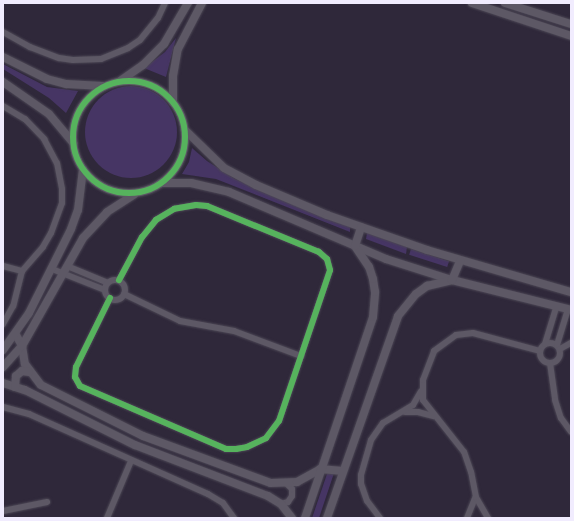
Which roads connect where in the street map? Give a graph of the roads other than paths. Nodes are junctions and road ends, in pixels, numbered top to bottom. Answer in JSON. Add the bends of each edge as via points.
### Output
{"nodes":[{"id":1,"x":165,"y":3,"type":"edge"},
{"id":2,"x":188,"y":3,"type":"edge"},
{"id":3,"x":202,"y":3,"type":"edge"},
{"id":4,"x":472,"y":3,"type":"edge"},
{"id":5,"x":505,"y":3,"type":"edge"},
{"id":6,"x":571,"y":24,"type":"edge"},
{"id":7,"x":3,"y":32,"type":"edge"},
{"id":8,"x":571,"y":36,"type":"edge"},
{"id":9,"x":3,"y":57,"type":"edge"},
{"id":10,"x":3,"y":82,"type":"edge"},
{"id":11,"x":118,"y":82,"type":"junction"},
{"id":12,"x":106,"y":86,"type":"junction"},
{"id":13,"x":173,"y":102,"type":"junction"},
{"id":14,"x":3,"y":106,"type":"edge"},
{"id":15,"x":185,"y":130,"type":"junction"},
{"id":16,"x":73,"y":143,"type":"junction"},
{"id":17,"x":83,"y":169,"type":"junction"},
{"id":18,"x":161,"y":183,"type":"junction"},
{"id":19,"x":137,"y":192,"type":"junction"},
{"id":20,"x":361,"y":227,"type":"junction"},
{"id":21,"x":356,"y":246,"type":"junction"},
{"id":22,"x":63,"y":248,"type":"junction"},
{"id":23,"x":74,"y":253,"type":"junction"},
{"id":24,"x":460,"y":261,"type":"junction"},
{"id":25,"x":3,"y":266,"type":"edge"},
{"id":26,"x":52,"y":269,"type":"junction"},
{"id":27,"x":64,"y":270,"type":"junction"},
{"id":28,"x":22,"y":271,"type":"junction"},
{"id":29,"x":119,"y":280,"type":"junction"},
{"id":30,"x":452,"y":280,"type":"junction"},
{"id":31,"x":108,"y":283,"type":"junction"},
{"id":32,"x":105,"y":290,"type":"junction"},
{"id":33,"x":571,"y":292,"type":"edge"},
{"id":34,"x":124,"y":294,"type":"junction"},
{"id":35,"x":110,"y":298,"type":"junction"},
{"id":36,"x":556,"y":307,"type":"junction"},
{"id":37,"x":570,"y":310,"type":"edge"},
{"id":38,"x":3,"y":324,"type":"edge"},
{"id":39,"x":16,"y":334,"type":"junction"},
{"id":40,"x":571,"y":343,"type":"edge"},
{"id":41,"x":545,"y":344,"type":"junction"},
{"id":42,"x":22,"y":346,"type":"junction"},
{"id":43,"x":559,"y":347,"type":"junction"},
{"id":44,"x":3,"y":350,"type":"edge"},
{"id":45,"x":540,"y":351,"type":"junction"},
{"id":46,"x":301,"y":356,"type":"junction"},
{"id":47,"x":550,"y":363,"type":"junction"},
{"id":48,"x":3,"y":367,"type":"edge"},
{"id":49,"x":29,"y":372,"type":"junction"},
{"id":50,"x":3,"y":383,"type":"edge"},
{"id":51,"x":15,"y":386,"type":"junction"},
{"id":52,"x":421,"y":391,"type":"junction"},
{"id":53,"x":3,"y":407,"type":"edge"},
{"id":54,"x":401,"y":413,"type":"junction"},
{"id":55,"x":435,"y":416,"type":"junction"},
{"id":56,"x":571,"y":432,"type":"edge"},
{"id":57,"x":131,"y":461,"type":"junction"},
{"id":58,"x":320,"y":469,"type":"junction"},
{"id":59,"x":343,"y":471,"type":"junction"},
{"id":60,"x":287,"y":484,"type":"junction"},
{"id":61,"x":476,"y":497,"type":"junction"},
{"id":62,"x":47,"y":502,"type":"dead end"},
{"id":63,"x":281,"y":504,"type":"junction"},
{"id":64,"x":3,"y":511,"type":"edge"},
{"id":65,"x":107,"y":518,"type":"edge"},
{"id":66,"x":234,"y":518,"type":"edge"},
{"id":67,"x":292,"y":518,"type":"edge"},
{"id":68,"x":305,"y":518,"type":"edge"},
{"id":69,"x":327,"y":518,"type":"edge"},
{"id":70,"x":380,"y":518,"type":"edge"},
{"id":71,"x":468,"y":518,"type":"edge"},
{"id":72,"x":488,"y":518,"type":"edge"}],
"edges":[{"from":1,"to":7,"type":"street","via":[[158,18],[140,40],[101,59],[59,58],[30,47]]},
{"from":2,"to":11,"type":"street","via":[[164,44],[143,65]]},
{"from":3,"to":13,"type":"street","via":[[178,50],[173,76]]},
{"from":4,"to":8,"type":"street"},
{"from":5,"to":6,"type":"street"},
{"from":9,"to":12,"type":"street","via":[[47,79],[79,86]]},
{"from":10,"to":16,"type":"street","via":[[49,114]]},
{"from":11,"to":12,"type":"street"},
{"from":11,"to":13,"type":"street","via":[[149,84]]},
{"from":12,"to":16,"type":"street","via":[[83,105],[74,123]]},
{"from":13,"to":15,"type":"street"},
{"from":14,"to":28,"type":"street","via":[[25,119],[44,139],[57,163],[62,189],[62,203],[51,233],[43,247]]},
{"from":15,"to":18,"type":"street","via":[[180,160]]},
{"from":15,"to":20,"type":"street","via":[[210,157],[239,178]]},
{"from":16,"to":17,"type":"street"},
{"from":17,"to":19,"type":"street","via":[[106,188]]},
{"from":17,"to":22,"type":"street","via":[[78,210]]},
{"from":18,"to":19,"type":"street"},
{"from":18,"to":21,"type":"street","via":[[191,183],[229,192]]},
{"from":19,"to":23,"type":"street","via":[[94,224]]},
{"from":20,"to":21,"type":"street"},
{"from":20,"to":24,"type":"street"},
{"from":21,"to":30,"type":"street","via":[[386,259]]},
{"from":21,"to":58,"type":"street","via":[[369,267],[375,292],[375,305]]},
{"from":22,"to":23,"type":"street"},
{"from":22,"to":26,"type":"street"},
{"from":23,"to":27,"type":"street"},
{"from":24,"to":30,"type":"street"},
{"from":24,"to":33,"type":"street"},
{"from":25,"to":28,"type":"street"},
{"from":26,"to":27,"type":"street"},
{"from":26,"to":39,"type":"street"},
{"from":27,"to":31,"type":"street"},
{"from":27,"to":32,"type":"street"},
{"from":27,"to":42,"type":"street"},
{"from":28,"to":38,"type":"street","via":[[13,306]]},
{"from":29,"to":31,"type":"street"},
{"from":29,"to":34,"type":"street","via":[[124,286]]},
{"from":29,"to":46,"type":"street","via":[[148,228],[164,213],[185,206],[207,206],[319,252],[329,265],[329,276]]},
{"from":30,"to":36,"type":"street"},
{"from":30,"to":59,"type":"street","via":[[427,286],[416,294],[398,316]]},
{"from":31,"to":32,"type":"street"},
{"from":32,"to":35,"type":"street"},
{"from":34,"to":35,"type":"street","via":[[118,299]]},
{"from":34,"to":46,"type":"street","via":[[180,321],[234,331]]},
{"from":35,"to":46,"type":"street","via":[[76,367],[75,377],[80,386],[226,449],[252,446],[273,430],[279,421]]},
{"from":36,"to":37,"type":"street"},
{"from":36,"to":41,"type":"street"},
{"from":37,"to":43,"type":"street"},
{"from":39,"to":42,"type":"street"},
{"from":39,"to":44,"type":"street"},
{"from":40,"to":43,"type":"street"},
{"from":41,"to":43,"type":"street"},
{"from":41,"to":45,"type":"street"},
{"from":42,"to":48,"type":"street"},
{"from":42,"to":49,"type":"street"},
{"from":43,"to":47,"type":"street","via":[[558,360]]},
{"from":45,"to":47,"type":"street","via":[[542,359]]},
{"from":45,"to":52,"type":"street","via":[[473,333],[456,335],[434,351]]},
{"from":47,"to":56,"type":"street","via":[[556,404]]},
{"from":49,"to":51,"type":"street","via":[[22,371],[16,376]]},
{"from":49,"to":60,"type":"street","via":[[41,384],[143,436],[270,483]]},
{"from":50,"to":51,"type":"street"},
{"from":51,"to":63,"type":"street","via":[[135,446],[268,496]]},
{"from":52,"to":54,"type":"street","via":[[413,405]]},
{"from":52,"to":55,"type":"street","via":[[428,409]]},
{"from":53,"to":57,"type":"street","via":[[29,414]]},
{"from":54,"to":55,"type":"street","via":[[418,412]]},
{"from":54,"to":70,"type":"street","via":[[387,420],[376,431],[360,475],[367,501]]},
{"from":55,"to":61,"type":"street","via":[[454,436],[464,452],[472,472]]},
{"from":57,"to":65,"type":"street"},
{"from":57,"to":66,"type":"street","via":[[216,498]]},
{"from":58,"to":59,"type":"street"},
{"from":58,"to":60,"type":"street","via":[[306,478]]},
{"from":58,"to":68,"type":"street"},
{"from":59,"to":69,"type":"street"},
{"from":60,"to":63,"type":"street","via":[[292,489],[292,496],[288,502]]},
{"from":61,"to":71,"type":"street"},
{"from":61,"to":72,"type":"street"},
{"from":62,"to":64,"type":"street"},
{"from":63,"to":67,"type":"street"}]}
